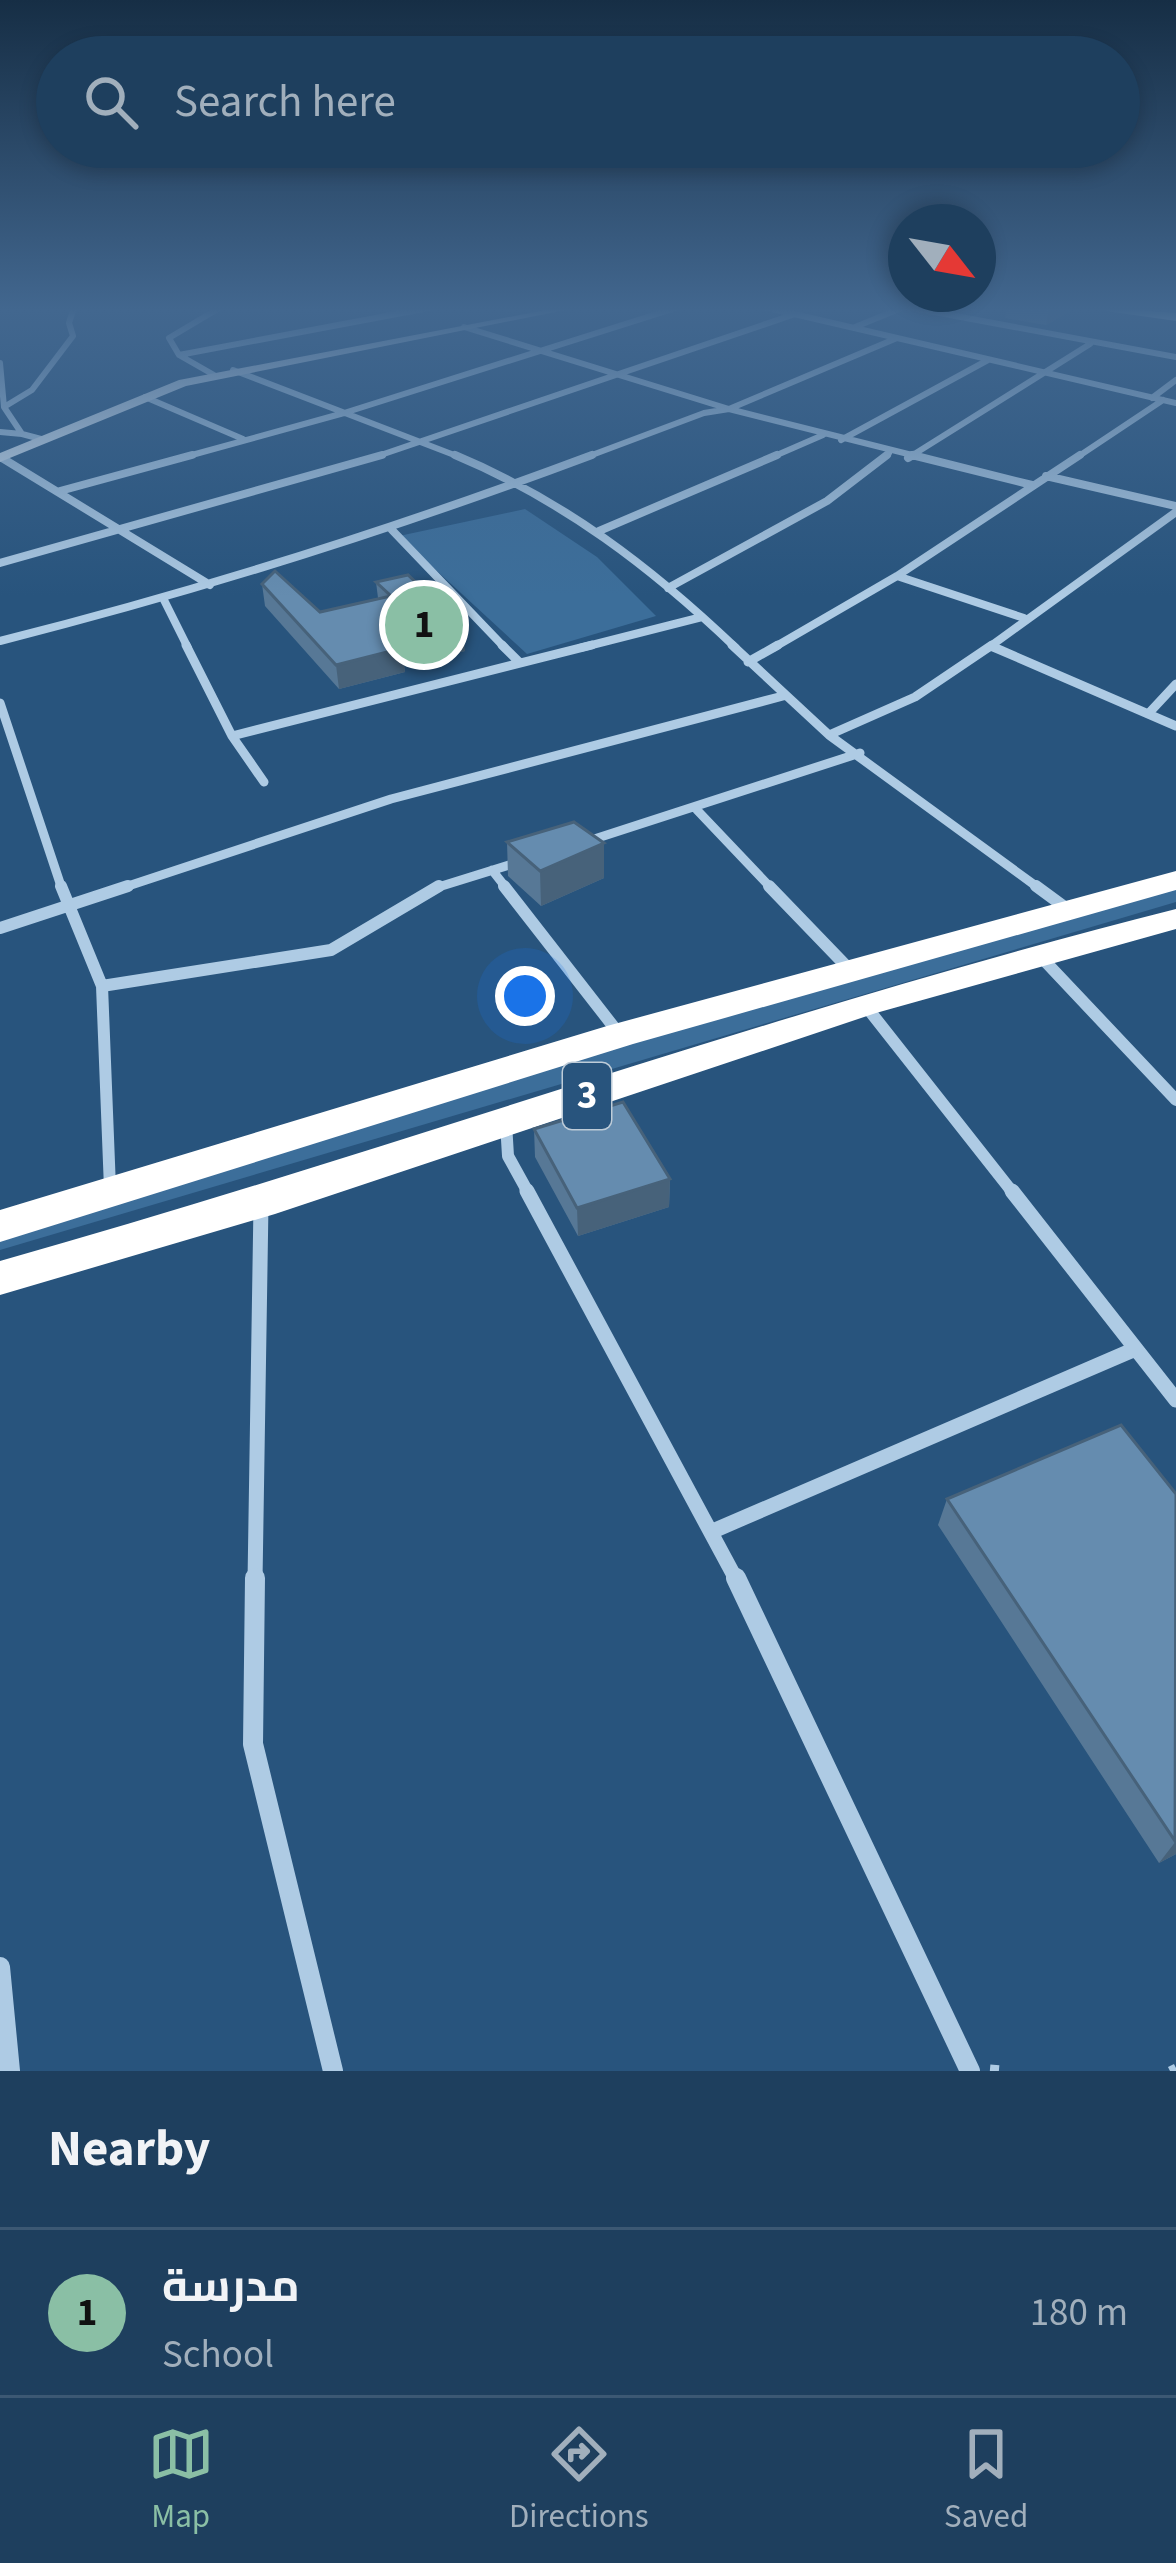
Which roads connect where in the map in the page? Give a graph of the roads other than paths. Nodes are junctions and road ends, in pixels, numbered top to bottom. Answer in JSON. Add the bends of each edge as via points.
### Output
{"nodes":[{"id":1,"x":4,"y":404,"type":"edge"},
{"id":2,"x":10,"y":404,"type":"edge"},
{"id":3,"x":131,"y":404,"type":"edge"},
{"id":4,"x":158,"y":404,"type":"edge"},
{"id":5,"x":320,"y":404,"type":"edge"},
{"id":6,"x":373,"y":404,"type":"edge"},
{"id":7,"x":540,"y":404,"type":"edge"},
{"id":8,"x":706,"y":404,"type":"edge"},
{"id":9,"x":744,"y":404,"type":"edge"},
{"id":10,"x":908,"y":404,"type":"edge"},
{"id":11,"x":993,"y":404,"type":"edge"},
{"id":12,"x":1157,"y":404,"type":"edge"},
{"id":13,"x":4,"y":407,"type":"junction"},
{"id":14,"x":729,"y":410,"type":"junction"},
{"id":15,"x":344,"y":413,"type":"junction"},
{"id":16,"x":0,"y":432,"type":"edge"},
{"id":17,"x":22,"y":434,"type":"junction"},
{"id":18,"x":823,"y":435,"type":"junction"},
{"id":19,"x":41,"y":440,"type":"junction"},
{"id":20,"x":245,"y":440,"type":"junction"},
{"id":21,"x":842,"y":440,"type":"junction"},
{"id":22,"x":417,"y":442,"type":"junction"},
{"id":23,"x":889,"y":453,"type":"junction"},
{"id":24,"x":1,"y":458,"type":"edge"},
{"id":25,"x":908,"y":458,"type":"junction"},
{"id":26,"x":1046,"y":476,"type":"junction"},
{"id":27,"x":514,"y":482,"type":"junction"},
{"id":28,"x":1032,"y":485,"type":"junction"},
{"id":29,"x":60,"y":491,"type":"junction"},
{"id":30,"x":1176,"y":509,"type":"edge"},
{"id":31,"x":392,"y":530,"type":"junction"},
{"id":32,"x":127,"y":531,"type":"junction"},
{"id":33,"x":599,"y":532,"type":"junction"},
{"id":34,"x":0,"y":563,"type":"edge"},
{"id":35,"x":897,"y":575,"type":"junction"},
{"id":36,"x":209,"y":585,"type":"junction"},
{"id":37,"x":668,"y":588,"type":"junction"},
{"id":38,"x":164,"y":600,"type":"junction"},
{"id":39,"x":702,"y":617,"type":"junction"},
{"id":40,"x":1024,"y":618,"type":"junction"},
{"id":41,"x":0,"y":641,"type":"edge"},
{"id":42,"x":991,"y":646,"type":"junction"},
{"id":43,"x":519,"y":662,"type":"junction"},
{"id":44,"x":748,"y":662,"type":"junction"},
{"id":45,"x":1176,"y":684,"type":"edge"},
{"id":46,"x":783,"y":695,"type":"junction"},
{"id":47,"x":0,"y":703,"type":"edge"},
{"id":48,"x":1149,"y":713,"type":"junction"},
{"id":49,"x":1176,"y":726,"type":"edge"},
{"id":50,"x":4,"y":729,"type":"edge"},
{"id":51,"x":829,"y":735,"type":"junction"},
{"id":52,"x":232,"y":736,"type":"junction"},
{"id":53,"x":860,"y":753,"type":"junction"},
{"id":54,"x":264,"y":782,"type":"dead end"},
{"id":55,"x":698,"y":810,"type":"junction"},
{"id":56,"x":573,"y":846,"type":"edge"},
{"id":57,"x":532,"y":858,"type":"edge"},
{"id":58,"x":492,"y":870,"type":"junction"},
{"id":59,"x":1176,"y":880,"type":"edge"},
{"id":60,"x":67,"y":904,"type":"junction"},
{"id":61,"x":1070,"y":911,"type":"junction"},
{"id":62,"x":1176,"y":919,"type":"edge"},
{"id":63,"x":0,"y":928,"type":"edge"},
{"id":64,"x":1042,"y":958,"type":"junction"},
{"id":65,"x":102,"y":986,"type":"junction"},
{"id":66,"x":858,"y":989,"type":"junction"},
{"id":67,"x":620,"y":1035,"type":"junction"},
{"id":68,"x":1176,"y":1100,"type":"edge"},
{"id":69,"x":506,"y":1123,"type":"junction"},
{"id":70,"x":110,"y":1193,"type":"junction"},
{"id":71,"x":261,"y":1203,"type":"junction"},
{"id":72,"x":0,"y":1226,"type":"edge"},
{"id":73,"x":0,"y":1278,"type":"edge"},
{"id":74,"x":1133,"y":1350,"type":"junction"},
{"id":75,"x":1176,"y":1400,"type":"edge"},
{"id":76,"x":713,"y":1531,"type":"junction"},
{"id":77,"x":0,"y":1967,"type":"edge"},
{"id":78,"x":966,"y":2070,"type":"edge"},
{"id":79,"x":10,"y":2071,"type":"edge"},
{"id":80,"x":333,"y":2071,"type":"edge"}],
"edges":[{"from":1,"to":13,"type":"street"},
{"from":2,"to":13,"type":"street"},
{"from":3,"to":19,"type":"main road"},
{"from":4,"to":20,"type":"street"},
{"from":5,"to":15,"type":"street"},
{"from":6,"to":15,"type":"street"},
{"from":7,"to":22,"type":"street"},
{"from":8,"to":14,"type":"street"},
{"from":9,"to":14,"type":"street"},
{"from":10,"to":21,"type":"street"},
{"from":11,"to":25,"type":"street"},
{"from":12,"to":26,"type":"street"},
{"from":13,"to":17,"type":"street"},
{"from":14,"to":18,"type":"street"},
{"from":14,"to":27,"type":"street"},
{"from":15,"to":20,"type":"street"},
{"from":15,"to":22,"type":"street"},
{"from":16,"to":17,"type":"street"},
{"from":17,"to":19,"type":"street"},
{"from":18,"to":21,"type":"street"},
{"from":18,"to":33,"type":"street"},
{"from":19,"to":24,"type":"main road"},
{"from":20,"to":29,"type":"street"},
{"from":21,"to":23,"type":"street"},
{"from":22,"to":27,"type":"street"},
{"from":22,"to":32,"type":"street"},
{"from":23,"to":25,"type":"street"},
{"from":23,"to":37,"type":"street","via":[[827,501]]},
{"from":24,"to":29,"type":"street"},
{"from":25,"to":28,"type":"street"},
{"from":26,"to":28,"type":"street"},
{"from":26,"to":30,"type":"street"},
{"from":27,"to":31,"type":"street"},
{"from":27,"to":33,"type":"street"},
{"from":28,"to":35,"type":"street"},
{"from":29,"to":32,"type":"street"},
{"from":30,"to":40,"type":"street","via":[[1100,571]]},
{"from":31,"to":36,"type":"street"},
{"from":31,"to":43,"type":"street"},
{"from":32,"to":34,"type":"street"},
{"from":32,"to":36,"type":"street"},
{"from":33,"to":37,"type":"street"},
{"from":35,"to":40,"type":"street"},
{"from":35,"to":44,"type":"street"},
{"from":36,"to":38,"type":"street"},
{"from":37,"to":39,"type":"street"},
{"from":38,"to":41,"type":"street"},
{"from":38,"to":52,"type":"street"},
{"from":39,"to":43,"type":"street"},
{"from":39,"to":44,"type":"street"},
{"from":40,"to":42,"type":"street"},
{"from":42,"to":48,"type":"street"},
{"from":42,"to":51,"type":"street","via":[[916,697]]},
{"from":43,"to":52,"type":"street"},
{"from":44,"to":46,"type":"street"},
{"from":45,"to":48,"type":"street"},
{"from":46,"to":51,"type":"street"},
{"from":46,"to":60,"type":"street","via":[[391,799]]},
{"from":47,"to":50,"type":"street"},
{"from":48,"to":49,"type":"street"},
{"from":50,"to":60,"type":"street"},
{"from":51,"to":53,"type":"street"},
{"from":52,"to":54,"type":"street"},
{"from":53,"to":55,"type":"street"},
{"from":53,"to":61,"type":"street"},
{"from":55,"to":56,"type":"street"},
{"from":55,"to":66,"type":"street"},
{"from":57,"to":58,"type":"street"},
{"from":58,"to":65,"type":"street","via":[[411,899],[363,938],[331,950]]},
{"from":58,"to":67,"type":"street"},
{"from":59,"to":61,"type":"highway","number":"3"},
{"from":60,"to":63,"type":"street"},
{"from":60,"to":65,"type":"street"},
{"from":61,"to":66,"type":"highway","number":"3"},
{"from":62,"to":64,"type":"highway","number":"3"},
{"from":64,"to":66,"type":"highway","number":"3"},
{"from":64,"to":68,"type":"street"},
{"from":65,"to":70,"type":"street"},
{"from":66,"to":67,"type":"highway","number":"3"},
{"from":66,"to":69,"type":"highway","number":"3"},
{"from":66,"to":74,"type":"street"},
{"from":67,"to":70,"type":"highway","number":"3"},
{"from":69,"to":71,"type":"highway","number":"3"},
{"from":69,"to":76,"type":"street","via":[[508,1156]]},
{"from":70,"to":72,"type":"highway","number":"3"},
{"from":71,"to":73,"type":"highway","number":"3"},
{"from":71,"to":80,"type":"street","via":[[254,1744]]},
{"from":74,"to":75,"type":"street"},
{"from":74,"to":76,"type":"street"},
{"from":76,"to":78,"type":"street"},
{"from":77,"to":79,"type":"street"}]}
